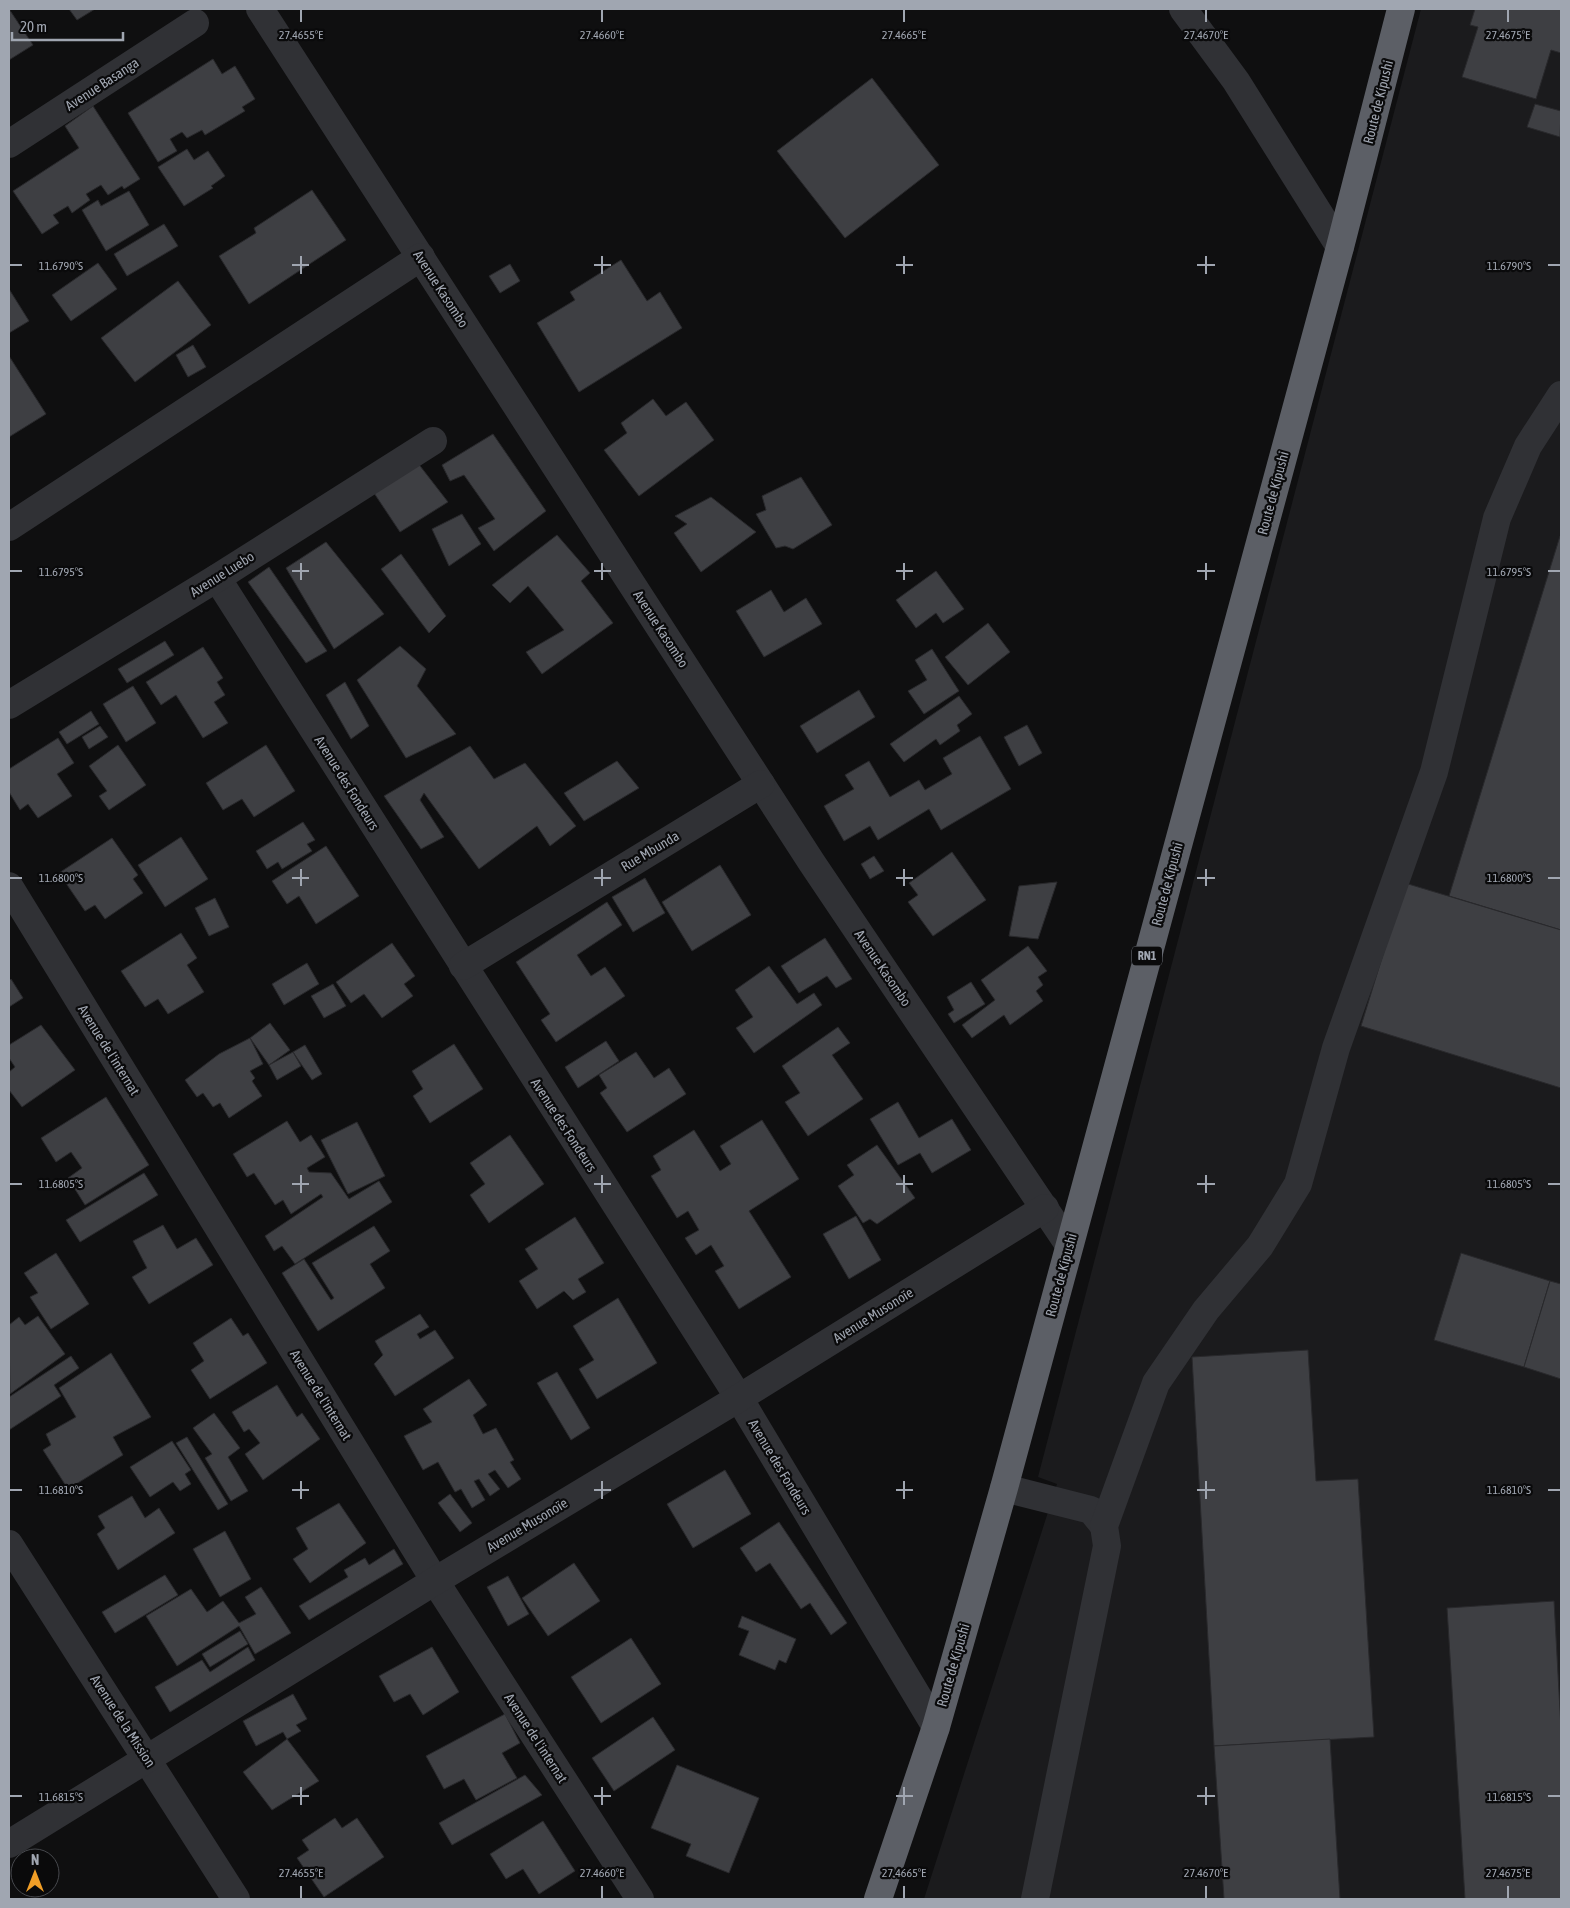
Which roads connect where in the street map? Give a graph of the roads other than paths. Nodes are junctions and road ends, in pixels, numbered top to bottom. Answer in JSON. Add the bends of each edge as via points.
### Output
{"nodes":[{"id":1,"x":260,"y":9,"type":"edge"},
{"id":2,"x":1183,"y":9,"type":"edge"},
{"id":3,"x":1402,"y":9,"type":"edge"},
{"id":4,"x":195,"y":23,"type":"dead end"},
{"id":5,"x":9,"y":144,"type":"edge"},
{"id":6,"x":1340,"y":248,"type":"junction"},
{"id":7,"x":421,"y":257,"type":"junction"},
{"id":8,"x":1561,"y":395,"type":"edge"},
{"id":9,"x":434,"y":441,"type":"dead end"},
{"id":10,"x":9,"y":527,"type":"edge"},
{"id":11,"x":217,"y":578,"type":"junction"},
{"id":12,"x":9,"y":705,"type":"edge"},
{"id":13,"x":761,"y":784,"type":"junction"},
{"id":14,"x":9,"y":886,"type":"edge"},
{"id":15,"x":463,"y":966,"type":"junction"},
{"id":16,"x":1045,"y":1208,"type":"junction"},
{"id":17,"x":1069,"y":1245,"type":"junction"},
{"id":18,"x":739,"y":1398,"type":"junction"},
{"id":19,"x":1004,"y":1488,"type":"junction"},
{"id":20,"x":1104,"y":1526,"type":"junction"},
{"id":21,"x":9,"y":1544,"type":"edge"},
{"id":22,"x":435,"y":1581,"type":"junction"},
{"id":23,"x":936,"y":1727,"type":"junction"},
{"id":24,"x":147,"y":1758,"type":"junction"},
{"id":25,"x":9,"y":1844,"type":"edge"},
{"id":26,"x":228,"y":1897,"type":"edge"},
{"id":27,"x":640,"y":1899,"type":"edge"},
{"id":28,"x":878,"y":1899,"type":"edge"},
{"id":29,"x":1035,"y":1899,"type":"edge"}],
"edges":[{"from":1,"to":7,"type":"street","name":"Avenue Kasombo"},
{"from":2,"to":6,"type":"street","via":[[1236,81]]},
{"from":3,"to":6,"type":"highway","name":"Route de Kipushi","number":"RN1"},
{"from":4,"to":5,"type":"street","name":"Avenue Basanga"},
{"from":6,"to":17,"type":"highway","name":"Route de Kipushi","number":"RN1"},
{"from":7,"to":10,"type":"street"},
{"from":7,"to":13,"type":"street","name":"Avenue Kasombo"},
{"from":8,"to":20,"type":"street","via":[[1528,446],[1497,518],[1434,772],[1336,1048],[1298,1184],[1260,1246],[1206,1310],[1156,1383]]},
{"from":9,"to":11,"type":"street","name":"Avenue Luebo"},
{"from":11,"to":12,"type":"street","name":"Avenue Luebo"},
{"from":11,"to":15,"type":"street","name":"Avenue des Fondeurs"},
{"from":13,"to":15,"type":"street","name":"Rue Mbunda"},
{"from":13,"to":16,"type":"street","name":"Avenue Kasombo"},
{"from":14,"to":22,"type":"street","name":"Avenue de l'internat"},
{"from":15,"to":18,"type":"street","name":"Avenue des Fondeurs"},
{"from":16,"to":17,"type":"street","name":"Avenue Kasombo"},
{"from":16,"to":18,"type":"street","name":"Avenue Musonoïe"},
{"from":17,"to":19,"type":"highway","name":"Route de Kipushi","number":"RN1"},
{"from":18,"to":22,"type":"street","name":"Avenue Musonoïe"},
{"from":18,"to":23,"type":"street","name":"Avenue des Fondeurs"},
{"from":19,"to":20,"type":"street","via":[[1091,1510]]},
{"from":19,"to":23,"type":"highway","name":"Route de Kipushi","number":"RN1"},
{"from":20,"to":29,"type":"street","via":[[1107,1546]]},
{"from":21,"to":24,"type":"street","name":"Avenue de la Mission"},
{"from":22,"to":24,"type":"street","name":"Avenue Musonoïe"},
{"from":22,"to":27,"type":"street","name":"Avenue de l'internat"},
{"from":23,"to":28,"type":"highway","name":"Route de Kipushi","number":"RN1"},
{"from":24,"to":25,"type":"street","name":"Avenue Musonoïe"},
{"from":24,"to":26,"type":"street","name":"Avenue de la Mission"}]}
